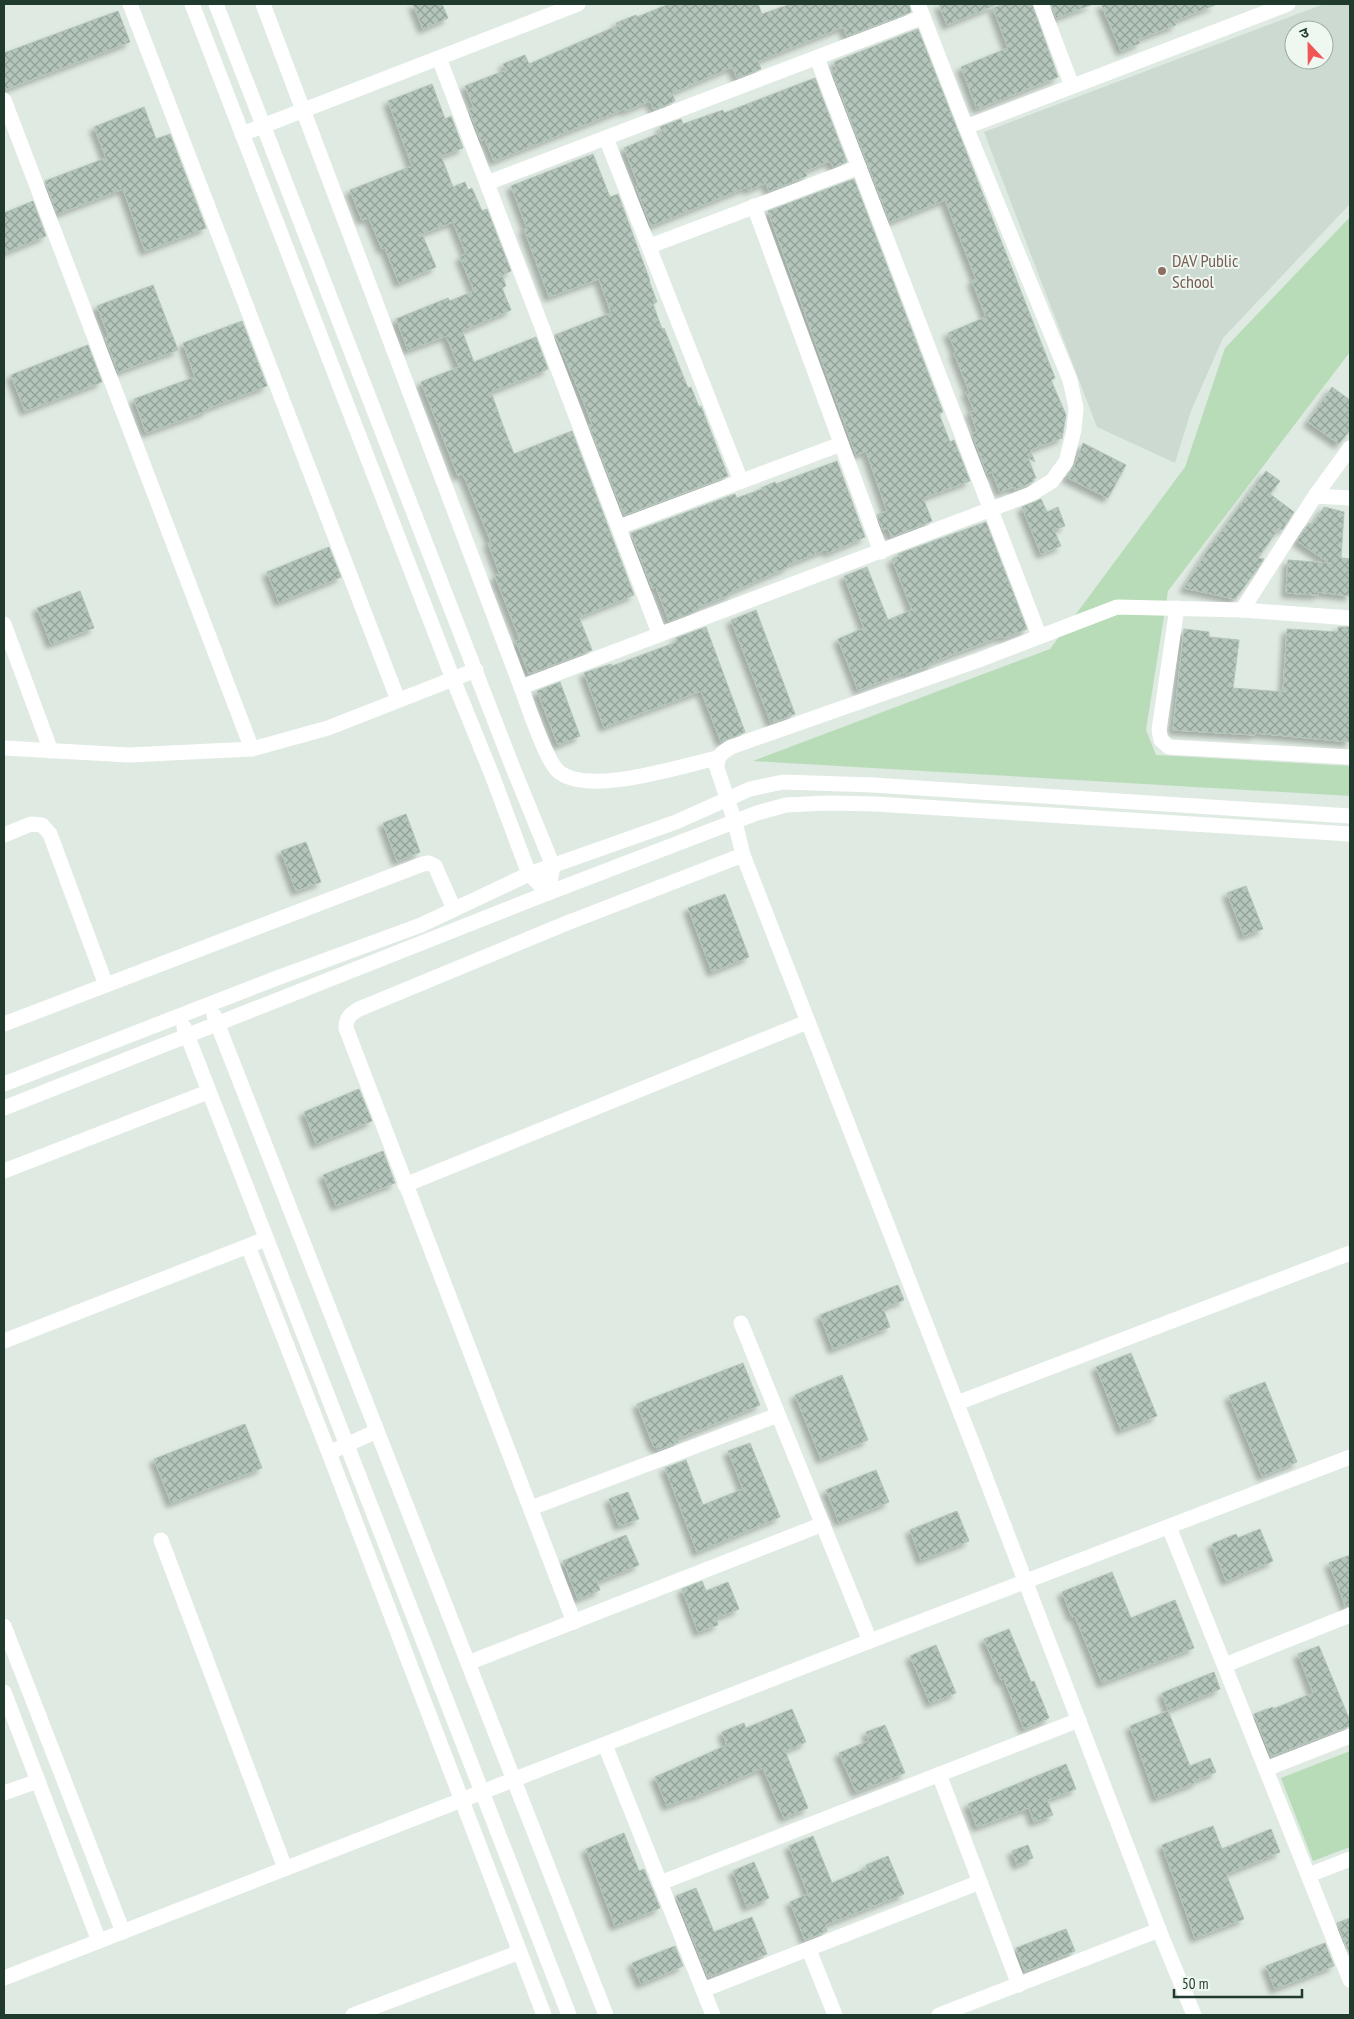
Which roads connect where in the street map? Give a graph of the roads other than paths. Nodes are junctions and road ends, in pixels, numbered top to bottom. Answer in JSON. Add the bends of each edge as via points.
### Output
{"nodes":[{"id":1,"x":130,"y":4,"type":"edge"},
{"id":2,"x":192,"y":4,"type":"edge"},
{"id":3,"x":216,"y":4,"type":"edge"},
{"id":4,"x":263,"y":4,"type":"edge"},
{"id":5,"x":1042,"y":4,"type":"edge"},
{"id":6,"x":1288,"y":4,"type":"edge"},
{"id":7,"x":573,"y":5,"type":"edge"},
{"id":8,"x":921,"y":11,"type":"edge"},
{"id":9,"x":439,"y":58,"type":"junction"},
{"id":10,"x":817,"y":58,"type":"junction"},
{"id":11,"x":1072,"y":86,"type":"junction"},
{"id":12,"x":4,"y":100,"type":"edge"},
{"id":13,"x":302,"y":111,"type":"junction"},
{"id":14,"x":264,"y":126,"type":"junction"},
{"id":15,"x":966,"y":127,"type":"junction"},
{"id":16,"x":242,"y":134,"type":"junction"},
{"id":17,"x":606,"y":138,"type":"junction"},
{"id":18,"x":859,"y":167,"type":"junction"},
{"id":19,"x":487,"y":183,"type":"junction"},
{"id":20,"x":754,"y":206,"type":"junction"},
{"id":21,"x":650,"y":246,"type":"junction"},
{"id":22,"x":841,"y":444,"type":"junction"},
{"id":23,"x":1350,"y":448,"type":"edge"},
{"id":24,"x":741,"y":481,"type":"junction"},
{"id":25,"x":1315,"y":496,"type":"junction"},
{"id":26,"x":1350,"y":498,"type":"edge"},
{"id":27,"x":990,"y":509,"type":"junction"},
{"id":28,"x":618,"y":527,"type":"junction"},
{"id":29,"x":880,"y":552,"type":"junction"},
{"id":30,"x":1170,"y":608,"type":"junction"},
{"id":31,"x":1242,"y":610,"type":"junction"},
{"id":32,"x":1350,"y":618,"type":"edge"},
{"id":33,"x":4,"y":624,"type":"edge"},
{"id":34,"x":659,"y":633,"type":"junction"},
{"id":35,"x":1039,"y":635,"type":"junction"},
{"id":36,"x":476,"y":670,"type":"junction"},
{"id":37,"x":453,"y":679,"type":"junction"},
{"id":38,"x":521,"y":687,"type":"junction"},
{"id":39,"x":398,"y":700,"type":"junction"},
{"id":40,"x":4,"y":748,"type":"edge"},
{"id":41,"x":252,"y":749,"type":"junction"},
{"id":42,"x":51,"y":751,"type":"junction"},
{"id":43,"x":1350,"y":757,"type":"edge"},
{"id":44,"x":717,"y":758,"type":"junction"},
{"id":45,"x":727,"y":799,"type":"junction"},
{"id":46,"x":1350,"y":816,"type":"edge"},
{"id":47,"x":735,"y":822,"type":"junction"},
{"id":48,"x":1350,"y":834,"type":"edge"},
{"id":49,"x":4,"y":835,"type":"edge"},
{"id":50,"x":743,"y":855,"type":"junction"},
{"id":51,"x":553,"y":866,"type":"junction"},
{"id":52,"x":529,"y":874,"type":"junction"},
{"id":53,"x":548,"y":893,"type":"junction"},
{"id":54,"x":454,"y":910,"type":"junction"},
{"id":55,"x":106,"y":985,"type":"junction"},
{"id":56,"x":209,"y":1004,"type":"junction"},
{"id":57,"x":179,"y":1016,"type":"junction"},
{"id":58,"x":807,"y":1022,"type":"junction"},
{"id":59,"x":4,"y":1024,"type":"edge"},
{"id":60,"x":217,"y":1024,"type":"junction"},
{"id":61,"x":187,"y":1036,"type":"junction"},
{"id":62,"x":4,"y":1084,"type":"edge"},
{"id":63,"x":208,"y":1092,"type":"junction"},
{"id":64,"x":4,"y":1108,"type":"edge"},
{"id":65,"x":4,"y":1171,"type":"edge"},
{"id":66,"x":405,"y":1185,"type":"junction"},
{"id":67,"x":266,"y":1239,"type":"junction"},
{"id":68,"x":248,"y":1246,"type":"junction"},
{"id":69,"x":1350,"y":1253,"type":"edge"},
{"id":70,"x":741,"y":1323,"type":"dead end"},
{"id":71,"x":4,"y":1341,"type":"edge"},
{"id":72,"x":957,"y":1403,"type":"junction"},
{"id":73,"x":778,"y":1415,"type":"junction"},
{"id":74,"x":377,"y":1432,"type":"junction"},
{"id":75,"x":346,"y":1445,"type":"junction"},
{"id":76,"x":329,"y":1453,"type":"junction"},
{"id":77,"x":1350,"y":1457,"type":"edge"},
{"id":78,"x":531,"y":1508,"type":"junction"},
{"id":79,"x":823,"y":1524,"type":"junction"},
{"id":80,"x":1169,"y":1527,"type":"junction"},
{"id":81,"x":161,"y":1540,"type":"dead end"},
{"id":82,"x":1025,"y":1582,"type":"junction"},
{"id":83,"x":1350,"y":1615,"type":"edge"},
{"id":84,"x":574,"y":1622,"type":"junction"},
{"id":85,"x":4,"y":1626,"type":"edge"},
{"id":86,"x":870,"y":1641,"type":"junction"},
{"id":87,"x":468,"y":1663,"type":"junction"},
{"id":88,"x":1224,"y":1665,"type":"junction"},
{"id":89,"x":4,"y":1692,"type":"edge"},
{"id":90,"x":1079,"y":1720,"type":"junction"},
{"id":91,"x":1350,"y":1736,"type":"edge"},
{"id":92,"x":605,"y":1745,"type":"junction"},
{"id":93,"x":1266,"y":1769,"type":"junction"},
{"id":94,"x":939,"y":1774,"type":"junction"},
{"id":95,"x":514,"y":1780,"type":"junction"},
{"id":96,"x":38,"y":1781,"type":"junction"},
{"id":97,"x":4,"y":1793,"type":"edge"},
{"id":98,"x":482,"y":1793,"type":"junction"},
{"id":99,"x":461,"y":1801,"type":"junction"},
{"id":100,"x":1350,"y":1859,"type":"edge"},
{"id":101,"x":285,"y":1868,"type":"junction"},
{"id":102,"x":1308,"y":1875,"type":"junction"},
{"id":103,"x":980,"y":1882,"type":"junction"},
{"id":104,"x":660,"y":1883,"type":"junction"},
{"id":105,"x":1159,"y":1930,"type":"junction"},
{"id":106,"x":123,"y":1932,"type":"junction"},
{"id":107,"x":99,"y":1942,"type":"junction"},
{"id":108,"x":809,"y":1950,"type":"junction"},
{"id":109,"x":520,"y":1952,"type":"junction"},
{"id":110,"x":4,"y":1978,"type":"edge"},
{"id":111,"x":1350,"y":1980,"type":"edge"},
{"id":112,"x":1019,"y":1985,"type":"junction"},
{"id":113,"x":703,"y":1990,"type":"junction"},
{"id":114,"x":387,"y":2009,"type":"edge"},
{"id":115,"x":354,"y":2015,"type":"edge"},
{"id":116,"x":544,"y":2015,"type":"edge"},
{"id":117,"x":569,"y":2015,"type":"edge"},
{"id":118,"x":606,"y":2015,"type":"edge"},
{"id":119,"x":713,"y":2015,"type":"edge"},
{"id":120,"x":834,"y":2015,"type":"edge"},
{"id":121,"x":939,"y":2015,"type":"edge"},
{"id":122,"x":1194,"y":2015,"type":"edge"}],
"edges":[{"from":1,"to":39,"type":"street"},
{"from":2,"to":16,"type":"street"},
{"from":3,"to":14,"type":"street"},
{"from":4,"to":13,"type":"street"},
{"from":5,"to":11,"type":"street"},
{"from":6,"to":11,"type":"street"},
{"from":7,"to":9,"type":"street"},
{"from":8,"to":10,"type":"street"},
{"from":8,"to":15,"type":"street"},
{"from":9,"to":13,"type":"street"},
{"from":9,"to":19,"type":"street"},
{"from":10,"to":17,"type":"street"},
{"from":10,"to":18,"type":"street"},
{"from":11,"to":15,"type":"street"},
{"from":12,"to":41,"type":"street"},
{"from":13,"to":14,"type":"street"},
{"from":13,"to":38,"type":"street"},
{"from":14,"to":16,"type":"street"},
{"from":14,"to":36,"type":"street"},
{"from":15,"to":27,"type":"street","via":[[1070,380],[1076,408],[1066,462],[1052,481],[1031,494]]},
{"from":16,"to":37,"type":"street"},
{"from":17,"to":19,"type":"street"},
{"from":17,"to":21,"type":"street"},
{"from":18,"to":20,"type":"street"},
{"from":18,"to":27,"type":"street"},
{"from":19,"to":28,"type":"street"},
{"from":20,"to":21,"type":"street"},
{"from":20,"to":22,"type":"street"},
{"from":21,"to":24,"type":"street"},
{"from":22,"to":24,"type":"street"},
{"from":22,"to":29,"type":"street"},
{"from":23,"to":25,"type":"street"},
{"from":24,"to":28,"type":"street"},
{"from":25,"to":26,"type":"street"},
{"from":25,"to":31,"type":"street"},
{"from":27,"to":29,"type":"street"},
{"from":27,"to":35,"type":"street"},
{"from":28,"to":34,"type":"street"},
{"from":29,"to":34,"type":"street"},
{"from":30,"to":31,"type":"street"},
{"from":30,"to":35,"type":"street","via":[[1117,607]]},
{"from":30,"to":43,"type":"street","via":[[1159,730],[1161,740],[1169,747]]},
{"from":31,"to":32,"type":"street"},
{"from":33,"to":42,"type":"street"},
{"from":34,"to":38,"type":"street"},
{"from":35,"to":44,"type":"street","via":[[979,660],[731,747]]},
{"from":36,"to":37,"type":"street"},
{"from":36,"to":51,"type":"street"},
{"from":37,"to":39,"type":"street"},
{"from":37,"to":52,"type":"street"},
{"from":38,"to":44,"type":"street","via":[[545,750],[557,770],[572,779],[592,782],[632,778]]},
{"from":39,"to":41,"type":"street","via":[[328,728]]},
{"from":40,"to":42,"type":"street"},
{"from":41,"to":42,"type":"street","via":[[129,754]]},
{"from":44,"to":45,"type":"street"},
{"from":45,"to":46,"type":"street","via":[[750,789],[783,782],[816,782]]},
{"from":45,"to":47,"type":"street"},
{"from":45,"to":51,"type":"street","via":[[676,822]]},
{"from":47,"to":48,"type":"street","via":[[786,805],[828,803],[958,808]]},
{"from":47,"to":50,"type":"street"},
{"from":47,"to":53,"type":"street"},
{"from":49,"to":55,"type":"street","via":[[31,824],[42,825],[50,834]]},
{"from":50,"to":58,"type":"street"},
{"from":50,"to":66,"type":"street","via":[[567,923],[351,1014],[346,1028]]},
{"from":51,"to":52,"type":"street"},
{"from":51,"to":53,"type":"street"},
{"from":52,"to":53,"type":"street"},
{"from":52,"to":54,"type":"street"},
{"from":53,"to":60,"type":"street"},
{"from":54,"to":55,"type":"street","via":[[435,866],[422,864]]},
{"from":54,"to":56,"type":"street"},
{"from":55,"to":59,"type":"street"},
{"from":56,"to":57,"type":"street"},
{"from":56,"to":60,"type":"street"},
{"from":57,"to":61,"type":"street"},
{"from":57,"to":62,"type":"street"},
{"from":58,"to":66,"type":"street"},
{"from":58,"to":72,"type":"street"},
{"from":60,"to":61,"type":"street"},
{"from":60,"to":74,"type":"street"},
{"from":61,"to":63,"type":"street"},
{"from":61,"to":64,"type":"street"},
{"from":63,"to":65,"type":"street"},
{"from":63,"to":67,"type":"street"},
{"from":66,"to":78,"type":"street"},
{"from":67,"to":68,"type":"street"},
{"from":67,"to":75,"type":"street"},
{"from":68,"to":71,"type":"street"},
{"from":68,"to":76,"type":"street"},
{"from":69,"to":72,"type":"street"},
{"from":70,"to":73,"type":"street"},
{"from":72,"to":82,"type":"street"},
{"from":73,"to":78,"type":"street"},
{"from":73,"to":79,"type":"street"},
{"from":74,"to":75,"type":"street"},
{"from":74,"to":87,"type":"street"},
{"from":75,"to":76,"type":"street"},
{"from":75,"to":98,"type":"street"},
{"from":76,"to":99,"type":"street"},
{"from":77,"to":80,"type":"street"},
{"from":78,"to":84,"type":"street"},
{"from":79,"to":84,"type":"street"},
{"from":79,"to":86,"type":"street"},
{"from":80,"to":82,"type":"street"},
{"from":80,"to":88,"type":"street"},
{"from":81,"to":101,"type":"street"},
{"from":82,"to":86,"type":"street"},
{"from":82,"to":90,"type":"street"},
{"from":83,"to":88,"type":"street"},
{"from":84,"to":87,"type":"street"},
{"from":85,"to":106,"type":"street"},
{"from":86,"to":92,"type":"street"},
{"from":87,"to":95,"type":"street"},
{"from":88,"to":93,"type":"street"},
{"from":89,"to":96,"type":"street"},
{"from":90,"to":94,"type":"street"},
{"from":90,"to":105,"type":"street"},
{"from":91,"to":93,"type":"street"},
{"from":92,"to":95,"type":"street"},
{"from":92,"to":104,"type":"street"},
{"from":93,"to":102,"type":"street"},
{"from":94,"to":103,"type":"street"},
{"from":94,"to":104,"type":"street"},
{"from":95,"to":98,"type":"street"},
{"from":95,"to":118,"type":"street"},
{"from":96,"to":97,"type":"street"},
{"from":96,"to":107,"type":"street"},
{"from":98,"to":99,"type":"street"},
{"from":98,"to":117,"type":"street"},
{"from":99,"to":101,"type":"street"},
{"from":99,"to":109,"type":"street"},
{"from":100,"to":102,"type":"street"},
{"from":101,"to":106,"type":"street"},
{"from":102,"to":111,"type":"street"},
{"from":103,"to":108,"type":"street"},
{"from":103,"to":112,"type":"street"},
{"from":104,"to":113,"type":"street"},
{"from":105,"to":112,"type":"street"},
{"from":105,"to":122,"type":"street"},
{"from":106,"to":107,"type":"street"},
{"from":107,"to":110,"type":"street"},
{"from":108,"to":113,"type":"street"},
{"from":108,"to":120,"type":"street"},
{"from":109,"to":114,"type":"street"},
{"from":109,"to":116,"type":"street"},
{"from":112,"to":121,"type":"street"},
{"from":113,"to":119,"type":"street"},
{"from":114,"to":115,"type":"street"}]}
